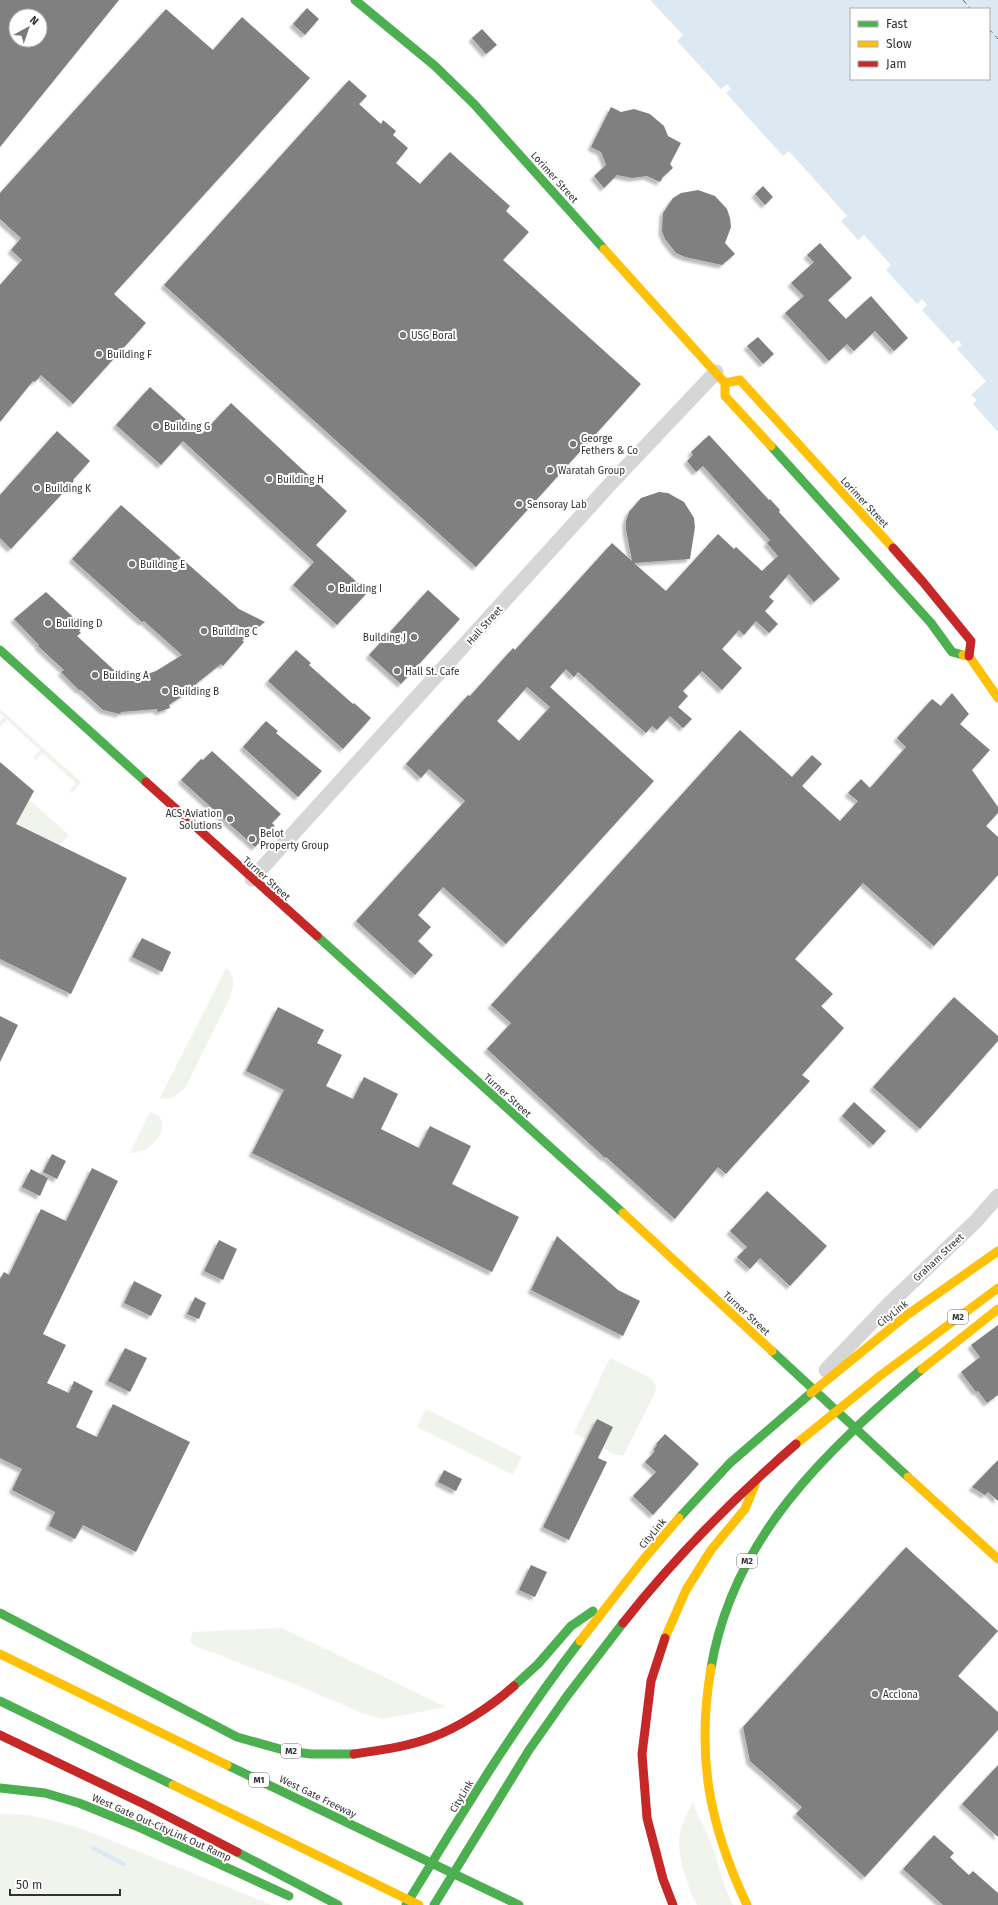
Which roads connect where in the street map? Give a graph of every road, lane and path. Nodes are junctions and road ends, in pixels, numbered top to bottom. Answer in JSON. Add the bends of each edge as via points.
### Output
{"nodes":[{"id":1,"x":355,"y":0,"type":"edge"},
{"id":2,"x":721,"y":378,"type":"junction"},
{"id":3,"x":0,"y":650,"type":"edge"},
{"id":4,"x":969,"y":656,"type":"junction"},
{"id":5,"x":998,"y":698,"type":"edge"},
{"id":6,"x":252,"y":879,"type":"junction"},
{"id":7,"x":998,"y":1196,"type":"edge"},
{"id":8,"x":998,"y":1251,"type":"edge"},
{"id":9,"x":998,"y":1288,"type":"edge"},
{"id":10,"x":998,"y":1309,"type":"edge"},
{"id":11,"x":810,"y":1387,"type":"junction"},
{"id":12,"x":758,"y":1477,"type":"junction"},
{"id":13,"x":998,"y":1559,"type":"edge"},
{"id":14,"x":615,"y":1595,"type":"junction"},
{"id":15,"x":0,"y":1613,"type":"edge"},
{"id":16,"x":0,"y":1654,"type":"edge"},
{"id":17,"x":0,"y":1701,"type":"edge"},
{"id":18,"x":0,"y":1735,"type":"edge"},
{"id":19,"x":0,"y":1788,"type":"edge"},
{"id":20,"x":295,"y":1899,"type":"dead end"},
{"id":21,"x":338,"y":1905,"type":"edge"},
{"id":22,"x":406,"y":1905,"type":"edge"},
{"id":23,"x":419,"y":1905,"type":"edge"},
{"id":24,"x":434,"y":1905,"type":"edge"},
{"id":25,"x":518,"y":1905,"type":"edge"},
{"id":26,"x":674,"y":1905,"type":"edge"},
{"id":27,"x":747,"y":1905,"type":"edge"}],
"edges":[{"from":1,"to":2,"type":"main road","name":"Lorimer Street","via":[[460,89]]},
{"from":2,"to":4,"type":"main road","name":"Lorimer Street","via":[[725,396],[886,573],[952,652]]},
{"from":2,"to":4,"type":"main road","name":"Lorimer Street","via":[[740,380],[918,576],[971,641]]},
{"from":2,"to":6,"type":"street","name":"Hall Street","via":[[593,503]]},
{"from":3,"to":6,"type":"main road","name":"Turner Street"},
{"from":4,"to":5,"type":"main road"},
{"from":6,"to":11,"type":"main road","name":"Turner Street","via":[[645,1233]]},
{"from":7,"to":11,"type":"street","name":"Graham Street"},
{"from":8,"to":14,"type":"main road","name":"CityLink","number":"M2","via":[[896,1323],[759,1436],[696,1500]]},
{"from":9,"to":12,"type":"main road","number":"M2","via":[[860,1390]]},
{"from":10,"to":27,"type":"main road","number":"M2","via":[[901,1387],[829,1455],[777,1514],[738,1580],[712,1656],[704,1713],[704,1735],[711,1807],[720,1842],[734,1880]]},
{"from":11,"to":13,"type":"main road","name":"Turner Street"},
{"from":12,"to":24,"type":"main road","number":"M2","via":[[669,1566],[601,1650],[542,1732]]},
{"from":12,"to":26,"type":"main road","number":"M2","via":[[745,1509],[711,1550],[686,1590],[661,1647],[651,1681],[642,1754],[647,1818],[663,1880]]},
{"from":14,"to":15,"type":"main road","number":"M2","via":[[571,1626],[538,1664],[506,1693],[472,1717],[431,1738],[349,1755],[311,1754],[236,1737]]},
{"from":14,"to":22,"type":"main road","name":"CityLink","number":"M2","via":[[525,1715]]},
{"from":16,"to":25,"type":"main road","name":"West Gate Freeway","number":"M1"},
{"from":17,"to":23,"type":"main road"},
{"from":18,"to":21,"type":"main road","via":[[146,1805]]},
{"from":19,"to":20,"type":"main road","name":"West Gate Out-CityLink Out Ramp","via":[[45,1793],[79,1803],[136,1826]]}]}
